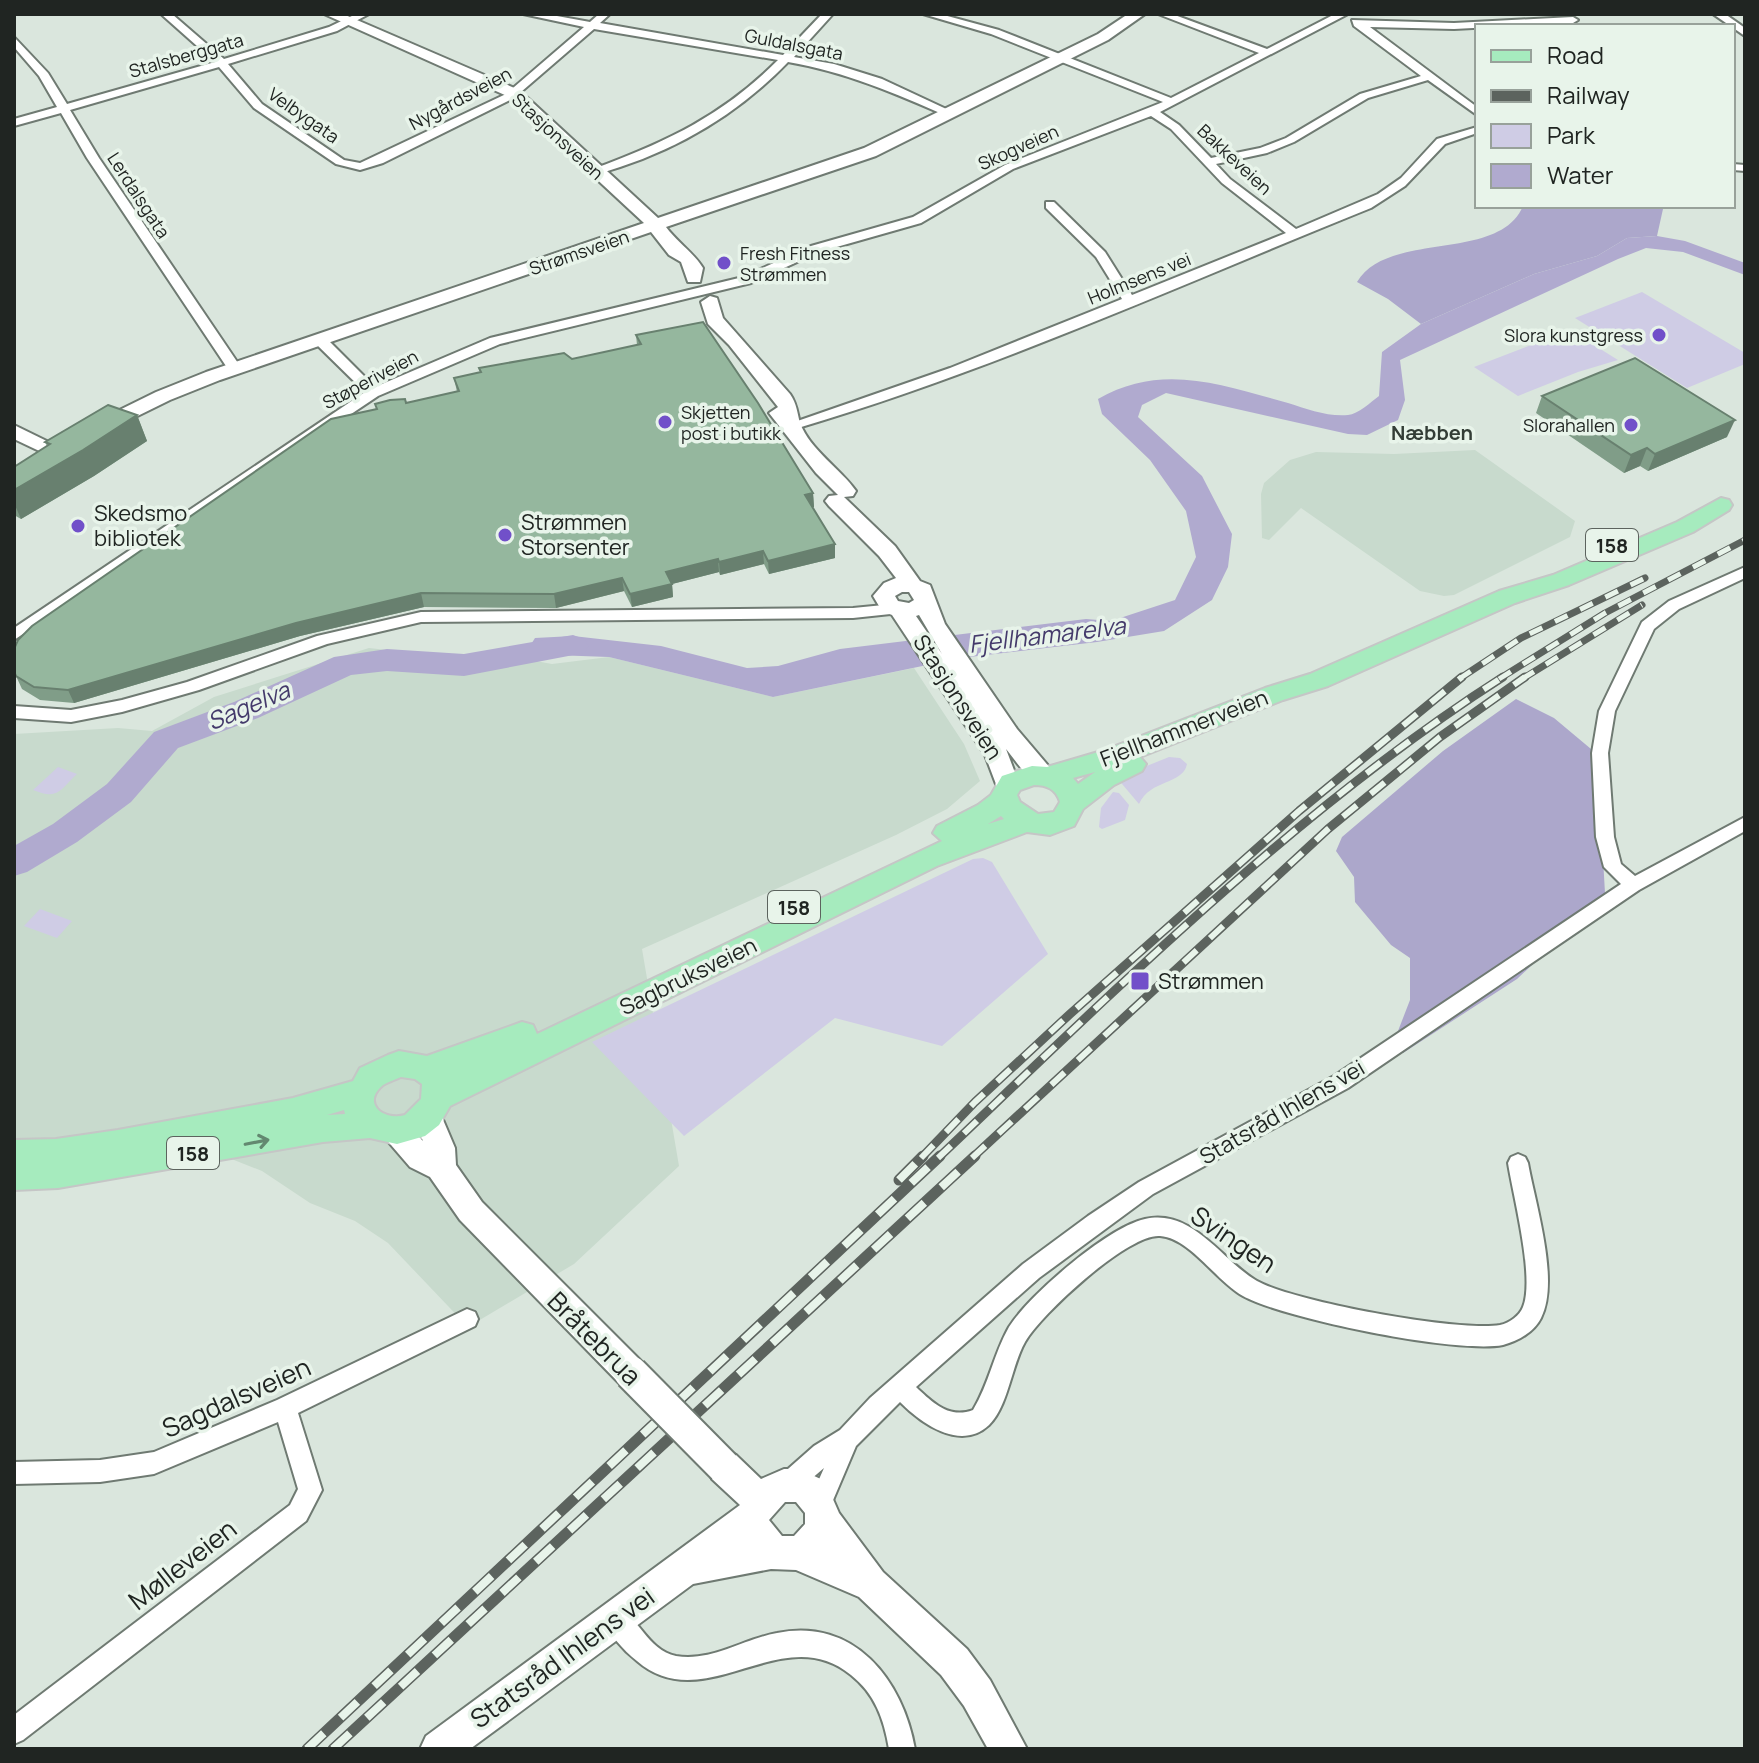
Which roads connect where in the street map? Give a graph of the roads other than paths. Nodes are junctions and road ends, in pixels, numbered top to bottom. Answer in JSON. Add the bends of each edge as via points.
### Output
{"nodes":[{"id":1,"x":166,"y":14,"type":"edge"},
{"id":2,"x":331,"y":14,"type":"edge"},
{"id":3,"x":528,"y":14,"type":"edge"},
{"id":4,"x":605,"y":14,"type":"edge"},
{"id":5,"x":828,"y":14,"type":"edge"},
{"id":6,"x":928,"y":14,"type":"edge"},
{"id":7,"x":1138,"y":14,"type":"edge"},
{"id":8,"x":1163,"y":14,"type":"edge"},
{"id":9,"x":1343,"y":14,"type":"edge"},
{"id":10,"x":357,"y":18,"type":"edge"},
{"id":11,"x":1573,"y":20,"type":"edge"},
{"id":12,"x":1358,"y":24,"type":"junction"},
{"id":13,"x":1494,"y":24,"type":"edge"},
{"id":14,"x":593,"y":25,"type":"junction"},
{"id":15,"x":1475,"y":25,"type":"edge"},
{"id":16,"x":14,"y":40,"type":"edge"},
{"id":17,"x":1268,"y":53,"type":"junction"},
{"id":18,"x":786,"y":57,"type":"junction"},
{"id":19,"x":1062,"y":58,"type":"junction"},
{"id":20,"x":221,"y":63,"type":"junction"},
{"id":21,"x":1428,"y":77,"type":"junction"},
{"id":22,"x":513,"y":93,"type":"junction"},
{"id":23,"x":1170,"y":101,"type":"junction"},
{"id":24,"x":63,"y":109,"type":"junction"},
{"id":25,"x":1475,"y":111,"type":"edge"},
{"id":26,"x":1152,"y":112,"type":"junction"},
{"id":27,"x":951,"y":114,"type":"junction"},
{"id":28,"x":14,"y":123,"type":"edge"},
{"id":29,"x":1475,"y":130,"type":"edge"},
{"id":30,"x":1209,"y":162,"type":"junction"},
{"id":31,"x":360,"y":167,"type":"joint"},
{"id":32,"x":597,"y":171,"type":"junction"},
{"id":33,"x":1050,"y":205,"type":"dead end"},
{"id":34,"x":657,"y":226,"type":"junction"},
{"id":35,"x":1294,"y":234,"type":"junction"},
{"id":36,"x":702,"y":290,"type":"junction"},
{"id":37,"x":1129,"y":301,"type":"junction"},
{"id":38,"x":320,"y":340,"type":"junction"},
{"id":39,"x":235,"y":369,"type":"junction"},
{"id":40,"x":373,"y":393,"type":"junction"},
{"id":41,"x":792,"y":423,"type":"junction"},
{"id":42,"x":14,"y":431,"type":"edge"},
{"id":43,"x":54,"y":452,"type":"junction"},
{"id":44,"x":33,"y":465,"type":"edge"},
{"id":45,"x":1745,"y":494,"type":"edge"},
{"id":46,"x":863,"y":528,"type":"junction"},
{"id":47,"x":1745,"y":572,"type":"edge"},
{"id":48,"x":918,"y":594,"type":"junction"},
{"id":49,"x":892,"y":601,"type":"junction"},
{"id":50,"x":925,"y":628,"type":"junction"},
{"id":51,"x":14,"y":635,"type":"edge"},
{"id":52,"x":950,"y":665,"type":"junction"},
{"id":53,"x":1319,"y":680,"type":"junction"},
{"id":54,"x":14,"y":699,"type":"edge"},
{"id":55,"x":14,"y":712,"type":"edge"},
{"id":56,"x":37,"y":714,"type":"junction"},
{"id":57,"x":1045,"y":776,"type":"junction"},
{"id":58,"x":1006,"y":792,"type":"junction"},
{"id":59,"x":1070,"y":809,"type":"junction"},
{"id":60,"x":1032,"y":823,"type":"junction"},
{"id":61,"x":1745,"y":823,"type":"edge"},
{"id":62,"x":1633,"y":885,"type":"junction"},
{"id":63,"x":360,"y":1092,"type":"junction"},
{"id":64,"x":431,"y":1094,"type":"junction"},
{"id":65,"x":382,"y":1128,"type":"junction"},
{"id":66,"x":14,"y":1154,"type":"edge"},
{"id":67,"x":1518,"y":1163,"type":"dead end"},
{"id":68,"x":441,"y":1168,"type":"junction"},
{"id":69,"x":14,"y":1176,"type":"edge"},
{"id":70,"x":467,"y":1319,"type":"dead end"},
{"id":71,"x":900,"y":1386,"type":"junction"},
{"id":72,"x":285,"y":1408,"type":"junction"},
{"id":73,"x":848,"y":1438,"type":"junction"},
{"id":74,"x":14,"y":1473,"type":"edge"},
{"id":75,"x":767,"y":1500,"type":"junction"},
{"id":76,"x":822,"y":1511,"type":"junction"},
{"id":77,"x":787,"y":1552,"type":"junction"},
{"id":78,"x":688,"y":1567,"type":"junction"},
{"id":79,"x":871,"y":1584,"type":"junction"},
{"id":80,"x":615,"y":1618,"type":"junction"},
{"id":81,"x":14,"y":1731,"type":"edge"},
{"id":82,"x":439,"y":1749,"type":"edge"},
{"id":83,"x":902,"y":1749,"type":"edge"},
{"id":84,"x":1008,"y":1749,"type":"edge"}],
"edges":[{"from":1,"to":20,"type":"street","name":"Velbygata"},
{"from":2,"to":10,"type":"main road","name":"Stasjonsveien"},
{"from":3,"to":14,"type":"street","name":"Guldalsgata"},
{"from":4,"to":14,"type":"street","name":"Nygårdsveien"},
{"from":5,"to":18,"type":"street"},
{"from":6,"to":19,"type":"street"},
{"from":7,"to":19,"type":"main road","name":"Strømsveien"},
{"from":8,"to":17,"type":"street"},
{"from":9,"to":12,"type":"street"},
{"from":9,"to":17,"type":"street","name":"Skogveien"},
{"from":10,"to":20,"type":"street","name":"Stalsberggata"},
{"from":10,"to":22,"type":"main road","name":"Stasjonsveien"},
{"from":11,"to":13,"type":"street"},
{"from":12,"to":15,"type":"street"},
{"from":12,"to":21,"type":"street"},
{"from":14,"to":18,"type":"street","name":"Guldalsgata"},
{"from":14,"to":22,"type":"street","name":"Nygårdsveien"},
{"from":16,"to":24,"type":"street","name":"Lerdalsgata"},
{"from":17,"to":23,"type":"street","name":"Skogveien"},
{"from":18,"to":27,"type":"street","name":"Guldalsgata","via":[[861,75]]},
{"from":18,"to":32,"type":"street","via":[[755,89],[711,121]]},
{"from":19,"to":23,"type":"street"},
{"from":19,"to":27,"type":"main road","name":"Strømsveien"},
{"from":20,"to":24,"type":"street","name":"Stalsberggata"},
{"from":20,"to":31,"type":"street","name":"Velbygata","via":[[258,106],[340,162]]},
{"from":21,"to":25,"type":"street"},
{"from":21,"to":30,"type":"street","via":[[1364,96],[1263,151]]},
{"from":22,"to":31,"type":"street","name":"Nygårdsveien"},
{"from":22,"to":32,"type":"main road","name":"Stasjonsveien"},
{"from":23,"to":26,"type":"street","name":"Skogveien"},
{"from":24,"to":28,"type":"street","name":"Stalsberggata"},
{"from":24,"to":39,"type":"street","name":"Lerdalsgata"},
{"from":26,"to":30,"type":"street","name":"Bakkeveien"},
{"from":26,"to":36,"type":"street","name":"Skogveien","via":[[1009,167],[917,220],[815,249],[758,277]]},
{"from":27,"to":34,"type":"main road","name":"Strømsveien","via":[[856,157]]},
{"from":29,"to":35,"type":"street","name":"Holmsens vei","via":[[1449,136],[1429,148],[1405,180],[1380,198]]},
{"from":30,"to":35,"type":"street","name":"Bakkeveien"},
{"from":32,"to":34,"type":"main road","name":"Stasjonsveien"},
{"from":33,"to":37,"type":"street","via":[[1101,255]]},
{"from":34,"to":36,"type":"main road","name":"Stasjonsveien","via":[[675,251],[681,271]]},
{"from":34,"to":38,"type":"main road","name":"Strømsveien"},
{"from":35,"to":37,"type":"street","name":"Holmsens vei"},
{"from":36,"to":40,"type":"street","name":"Støperiveien","via":[[517,334]]},
{"from":36,"to":41,"type":"main road","name":"Stasjonsveien","via":[[709,313],[760,376],[760,389],[775,411]]},
{"from":37,"to":41,"type":"street","name":"Holmsens vei","via":[[867,403]]},
{"from":38,"to":39,"type":"main road","name":"Strømsveien"},
{"from":38,"to":40,"type":"street"},
{"from":39,"to":43,"type":"main road","name":"Strømsveien","via":[[155,399]]},
{"from":40,"to":51,"type":"street","name":"Støperiveien"},
{"from":41,"to":46,"type":"main road","name":"Stasjonsveien","via":[[824,471],[827,487],[841,496]]},
{"from":42,"to":43,"type":"main road"},
{"from":43,"to":44,"type":"main road","name":"Strømsveien"},
{"from":45,"to":53,"type":"main road","name":"Fjellhammerveien","number":"158","via":[[1617,543]]},
{"from":46,"to":48,"type":"main road","name":"Stasjonsveien"},
{"from":46,"to":49,"type":"main road","name":"Stasjonsveien"},
{"from":47,"to":62,"type":"street","via":[[1674,605],[1648,626],[1607,711],[1600,753],[1605,837],[1613,867]]},
{"from":48,"to":49,"type":"main road","via":[[912,610]]},
{"from":48,"to":50,"type":"main road","name":"Stasjonsveien"},
{"from":49,"to":50,"type":"main road","name":"Stasjonsveien"},
{"from":49,"to":56,"type":"street","via":[[823,613],[421,617],[323,640],[140,702],[71,716]]},
{"from":50,"to":52,"type":"main road","name":"Stasjonsveien"},
{"from":52,"to":57,"type":"main road","name":"Stasjonsveien"},
{"from":52,"to":58,"type":"main road","name":"Stasjonsveien","via":[[997,754]]},
{"from":53,"to":57,"type":"main road","name":"Fjellhammerveien","number":"158","via":[[1114,757]]},
{"from":53,"to":59,"type":"main road","name":"Fjellhammerveien","number":"158","via":[[1235,725],[1122,769]]},
{"from":54,"to":56,"type":"street"},
{"from":55,"to":56,"type":"street"},
{"from":57,"to":58,"type":"main road","number":"158","via":[[1023,777]]},
{"from":57,"to":59,"type":"main road","via":[[1067,786]]},
{"from":58,"to":60,"type":"main road","via":[[1010,813]]},
{"from":58,"to":64,"type":"main road","name":"Sagbruksveien","number":"158","via":[[975,819],[467,1057]]},
{"from":59,"to":60,"type":"main road","number":"158","via":[[1054,823]]},
{"from":60,"to":64,"type":"main road","name":"Sagbruksveien","number":"158","via":[[990,834],[905,871]]},
{"from":61,"to":62,"type":"street","name":"Statsråd Ihlens vei"},
{"from":62,"to":71,"type":"street","name":"Statsråd Ihlens vei","via":[[1341,1082],[1168,1176],[1095,1223],[1031,1271]]},
{"from":63,"to":64,"type":"main road","number":"158","via":[[389,1066],[409,1064]]},
{"from":63,"to":65,"type":"main road","via":[[358,1109]]},
{"from":63,"to":66,"type":"main road","number":"158","via":[[322,1106],[105,1146]]},
{"from":64,"to":65,"type":"main road","number":"158","via":[[414,1126]]},
{"from":64,"to":68,"type":"main road","name":"Bråtebrua"},
{"from":65,"to":68,"type":"main road","name":"Bråtebrua"},
{"from":69,"to":65,"type":"main road","number":"158","one_way":true,"via":[[58,1174],[323,1129]]},
{"from":67,"to":71,"type":"street","name":"Svingen","via":[[1537,1299],[1526,1323],[1502,1335],[1458,1334],[1283,1302],[1247,1287],[1187,1237],[1154,1226],[1129,1235],[1033,1312],[1017,1335],[981,1418],[963,1426],[942,1422]]},
{"from":68,"to":75,"type":"main road","name":"Bråtebrua","bridge":true,"via":[[488,1231],[724,1467]]},
{"from":70,"to":72,"type":"street","name":"Sagdalsveien"},
{"from":71,"to":73,"type":"street","name":"Statsråd Ihlens vei"},
{"from":72,"to":74,"type":"street","name":"Sagdalsveien","via":[[154,1463],[100,1471]]},
{"from":72,"to":81,"type":"street","name":"Mølleveien","via":[[310,1490],[298,1513]]},
{"from":73,"to":75,"type":"street","name":"Statsråd Ihlens vei"},
{"from":73,"to":76,"type":"street","name":"Statsråd Ihlens vei"},
{"from":75,"to":76,"type":"main road","via":[[807,1489]]},
{"from":75,"to":77,"type":"main road","via":[[757,1537]]},
{"from":75,"to":78,"type":"main road","name":"Statsråd Ihlens vei"},
{"from":76,"to":77,"type":"main road","name":"Statsråd Ihlens vei","via":[[816,1539]]},
{"from":76,"to":79,"type":"main road"},
{"from":77,"to":78,"type":"main road","name":"Statsråd Ihlens vei"},
{"from":77,"to":79,"type":"main road"},
{"from":78,"to":80,"type":"main road","name":"Statsråd Ihlens vei"},
{"from":79,"to":84,"type":"main road","via":[[954,1662]]},
{"from":80,"to":82,"type":"main road","name":"Statsråd Ihlens vei"},
{"from":80,"to":83,"type":"street","via":[[646,1654],[676,1669],[718,1665],[789,1643],[839,1652],[857,1661],[883,1690]]}]}
